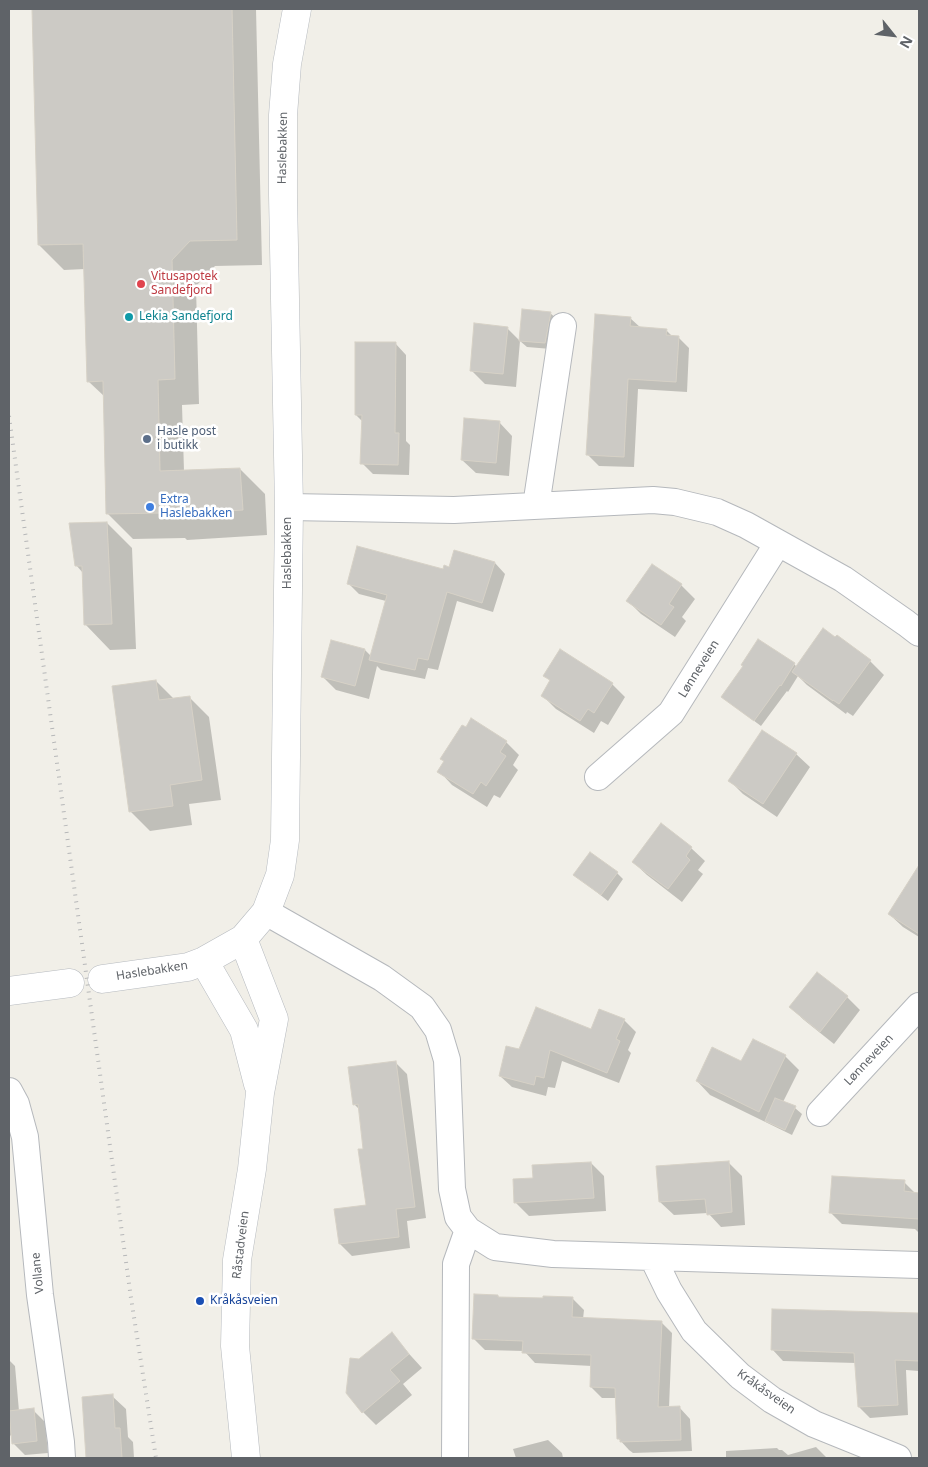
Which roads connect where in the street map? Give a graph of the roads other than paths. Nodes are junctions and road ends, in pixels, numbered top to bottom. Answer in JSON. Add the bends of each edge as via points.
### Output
{"nodes":[{"id":1,"x":297,"y":9,"type":"edge"},
{"id":2,"x":563,"y":326,"type":"dead end"},
{"id":3,"x":536,"y":506,"type":"junction"},
{"id":4,"x":288,"y":507,"type":"junction"},
{"id":5,"x":778,"y":543,"type":"junction"},
{"id":6,"x":919,"y":633,"type":"edge"},
{"id":7,"x":598,"y":777,"type":"dead end"},
{"id":8,"x":266,"y":912,"type":"junction"},
{"id":9,"x":243,"y":938,"type":"junction"},
{"id":10,"x":204,"y":961,"type":"junction"},
{"id":11,"x":102,"y":979,"type":"dead end"},
{"id":12,"x":70,"y":983,"type":"dead end"},
{"id":13,"x":13,"y":990,"type":"edge"},
{"id":14,"x":919,"y":1006,"type":"edge"},
{"id":15,"x":9,"y":1091,"type":"edge"},
{"id":16,"x":260,"y":1093,"type":"junction"},
{"id":17,"x":820,"y":1113,"type":"dead end"},
{"id":18,"x":468,"y":1230,"type":"junction"},
{"id":19,"x":653,"y":1258,"type":"junction"},
{"id":20,"x":919,"y":1265,"type":"edge"},
{"id":21,"x":62,"y":1458,"type":"edge"},
{"id":22,"x":246,"y":1458,"type":"edge"},
{"id":23,"x":455,"y":1458,"type":"edge"},
{"id":24,"x":898,"y":1458,"type":"edge"}],
"edges":[{"from":1,"to":4,"type":"main road","name":"Haslebakken","via":[[287,64],[283,115]]},
{"from":2,"to":3,"type":"street"},
{"from":3,"to":4,"type":"street","via":[[454,510]]},
{"from":3,"to":5,"type":"street","via":[[653,500],[675,502],[717,512]]},
{"from":4,"to":8,"type":"main road","name":"Haslebakken","via":[[285,840],[280,876]]},
{"from":5,"to":6,"type":"street","via":[[843,579]]},
{"from":5,"to":7,"type":"street","name":"Lønneveien","via":[[671,713]]},
{"from":8,"to":9,"type":"main road","name":"Haslebakken"},
{"from":8,"to":18,"type":"street","via":[[382,978],[422,1007],[438,1030],[447,1060],[452,1189],[458,1216]]},
{"from":9,"to":10,"type":"main road","name":"Haslebakken"},
{"from":9,"to":16,"type":"main road","name":"Råstadveien","via":[[274,1019]]},
{"from":10,"to":11,"type":"main road","name":"Haslebakken","via":[[188,967]]},
{"from":10,"to":16,"type":"main road","name":"Råstadveien","via":[[244,1030]]},
{"from":12,"to":13,"type":"main road"},
{"from":14,"to":17,"type":"street","name":"Lønneveien"},
{"from":15,"to":21,"type":"street","name":"Vollane","via":[[16,1104],[24,1137],[40,1295]]},
{"from":16,"to":22,"type":"main road","name":"Råstadveien","via":[[237,1260],[235,1346]]},
{"from":18,"to":19,"type":"street","via":[[495,1247],[552,1254]]},
{"from":18,"to":23,"type":"street","via":[[456,1264]]},
{"from":19,"to":20,"type":"street"},
{"from":19,"to":24,"type":"street","name":"Kråkåsveien","via":[[694,1331],[740,1376],[772,1400],[814,1424]]}]}
